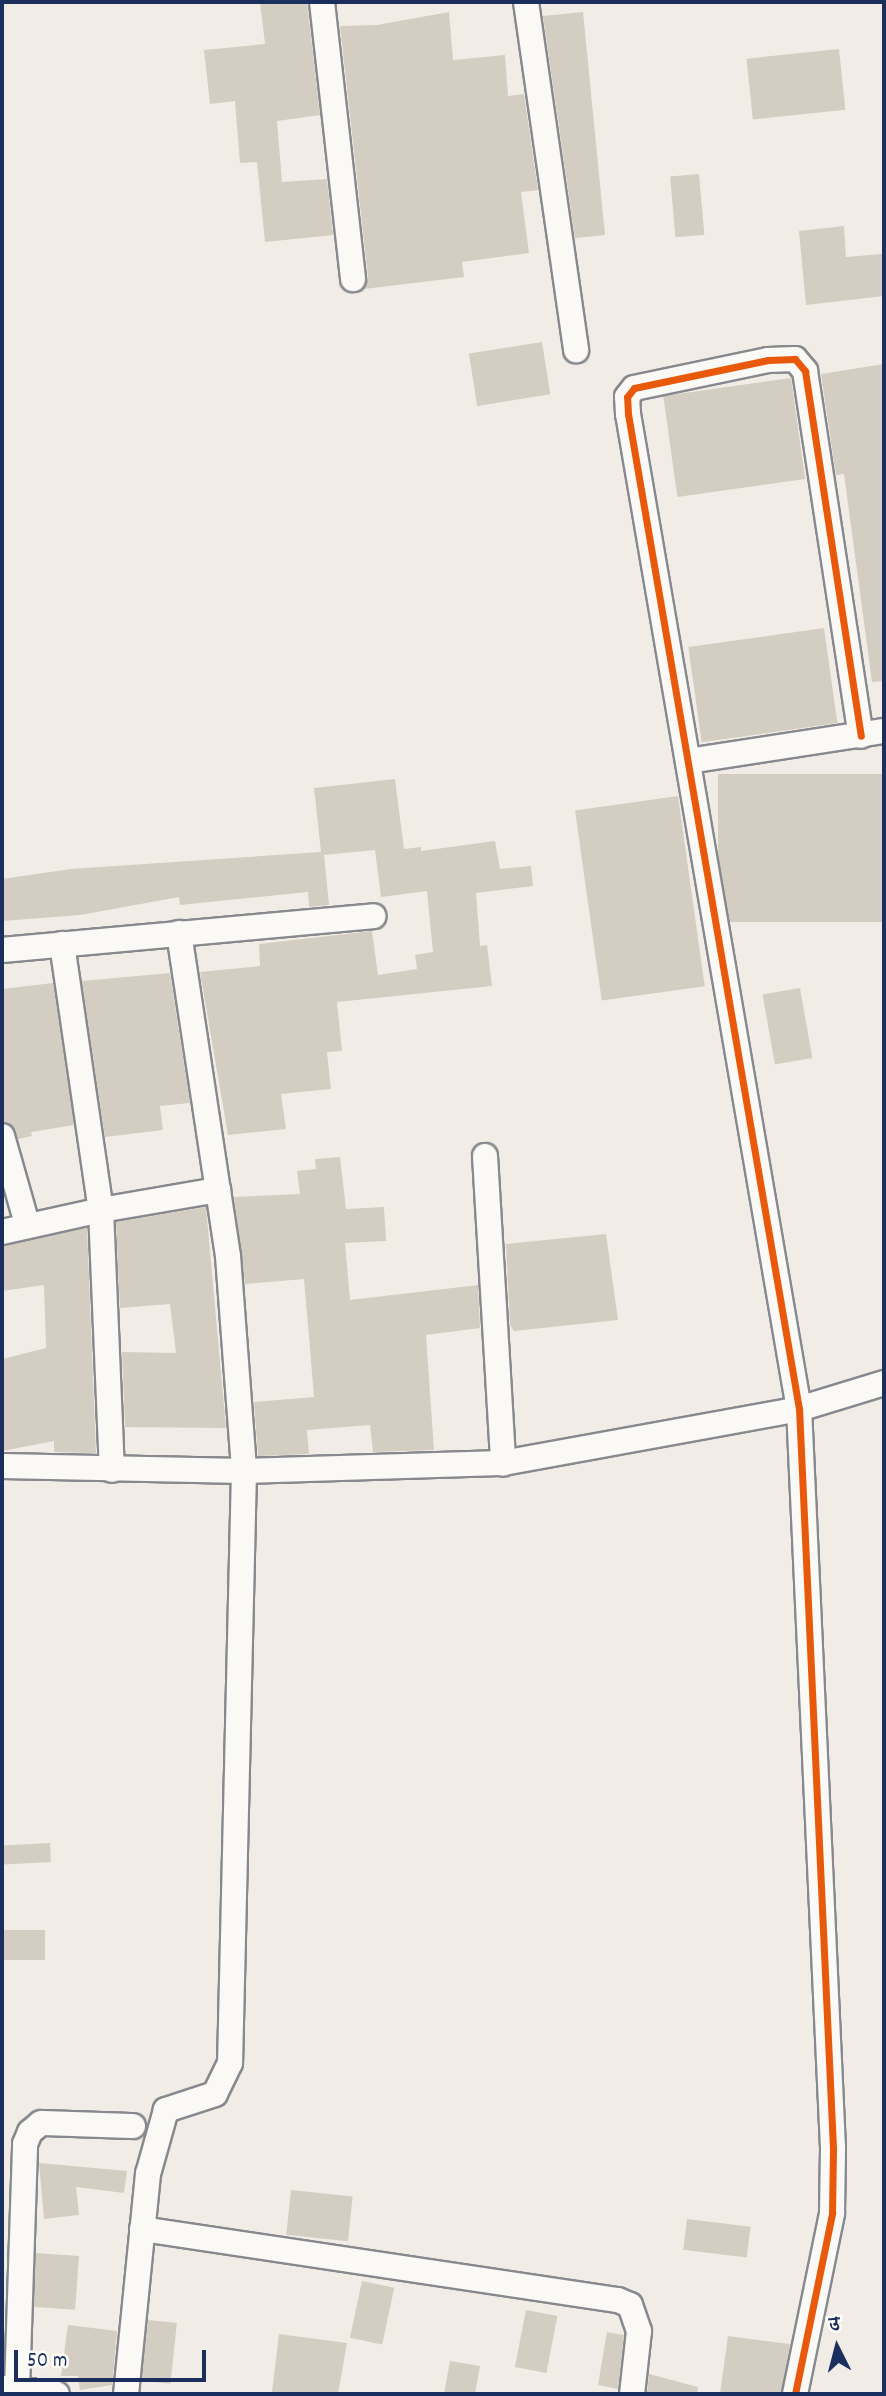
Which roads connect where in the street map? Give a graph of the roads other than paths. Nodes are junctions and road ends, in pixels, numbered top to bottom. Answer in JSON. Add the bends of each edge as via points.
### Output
{"nodes":[{"id":1,"x":322,"y":2,"type":"edge"},
{"id":2,"x":526,"y":2,"type":"edge"},
{"id":3,"x":353,"y":279,"type":"dead end"},
{"id":4,"x":576,"y":350,"type":"dead end"},
{"id":5,"x":872,"y":733,"type":"edge"},
{"id":6,"x":688,"y":761,"type":"junction"},
{"id":7,"x":373,"y":916,"type":"dead end"},
{"id":8,"x":178,"y":933,"type":"junction"},
{"id":9,"x":62,"y":944,"type":"junction"},
{"id":10,"x":2,"y":950,"type":"edge"},
{"id":11,"x":2,"y":1136,"type":"edge"},
{"id":12,"x":485,"y":1156,"type":"dead end"},
{"id":13,"x":218,"y":1190,"type":"junction"},
{"id":14,"x":101,"y":1210,"type":"junction"},
{"id":15,"x":27,"y":1224,"type":"junction"},
{"id":16,"x":2,"y":1232,"type":"edge"},
{"id":17,"x":884,"y":1383,"type":"edge"},
{"id":18,"x":799,"y":1409,"type":"junction"},
{"id":19,"x":503,"y":1464,"type":"junction"},
{"id":20,"x":2,"y":1466,"type":"edge"},
{"id":21,"x":113,"y":1470,"type":"junction"},
{"id":22,"x":244,"y":1471,"type":"junction"},
{"id":23,"x":133,"y":2126,"type":"dead end"},
{"id":24,"x":142,"y":2229,"type":"junction"},
{"id":25,"x":9,"y":2389,"type":"edge"},
{"id":26,"x":57,"y":2394,"type":"edge"},
{"id":27,"x":126,"y":2394,"type":"edge"},
{"id":28,"x":632,"y":2394,"type":"edge"},
{"id":29,"x":795,"y":2394,"type":"edge"}],
"edges":[{"from":1,"to":3,"type":"street"},
{"from":2,"to":4,"type":"street"},
{"from":5,"to":6,"type":"street"},
{"from":5,"to":6,"type":"street","via":[[805,372],[795,359],[768,360],[634,388],[627,397]]},
{"from":6,"to":18,"type":"street"},
{"from":7,"to":8,"type":"street"},
{"from":8,"to":9,"type":"street"},
{"from":8,"to":13,"type":"street"},
{"from":9,"to":10,"type":"street"},
{"from":9,"to":14,"type":"street"},
{"from":11,"to":15,"type":"street"},
{"from":12,"to":19,"type":"street"},
{"from":13,"to":14,"type":"street"},
{"from":13,"to":22,"type":"street","via":[[228,1256]]},
{"from":14,"to":15,"type":"street"},
{"from":14,"to":21,"type":"street"},
{"from":15,"to":16,"type":"street"},
{"from":17,"to":18,"type":"street"},
{"from":18,"to":19,"type":"street"},
{"from":18,"to":29,"type":"street","via":[[833,2148],[832,2213]]},
{"from":19,"to":22,"type":"street"},
{"from":20,"to":21,"type":"street"},
{"from":21,"to":22,"type":"street"},
{"from":22,"to":24,"type":"street","via":[[230,2063],[215,2094],[166,2110],[148,2174]]},
{"from":23,"to":25,"type":"street","via":[[41,2123],[30,2132],[25,2144]]},
{"from":24,"to":27,"type":"street"},
{"from":24,"to":28,"type":"street","via":[[618,2300],[630,2305],[639,2331]]},
{"from":25,"to":26,"type":"street"}]}
